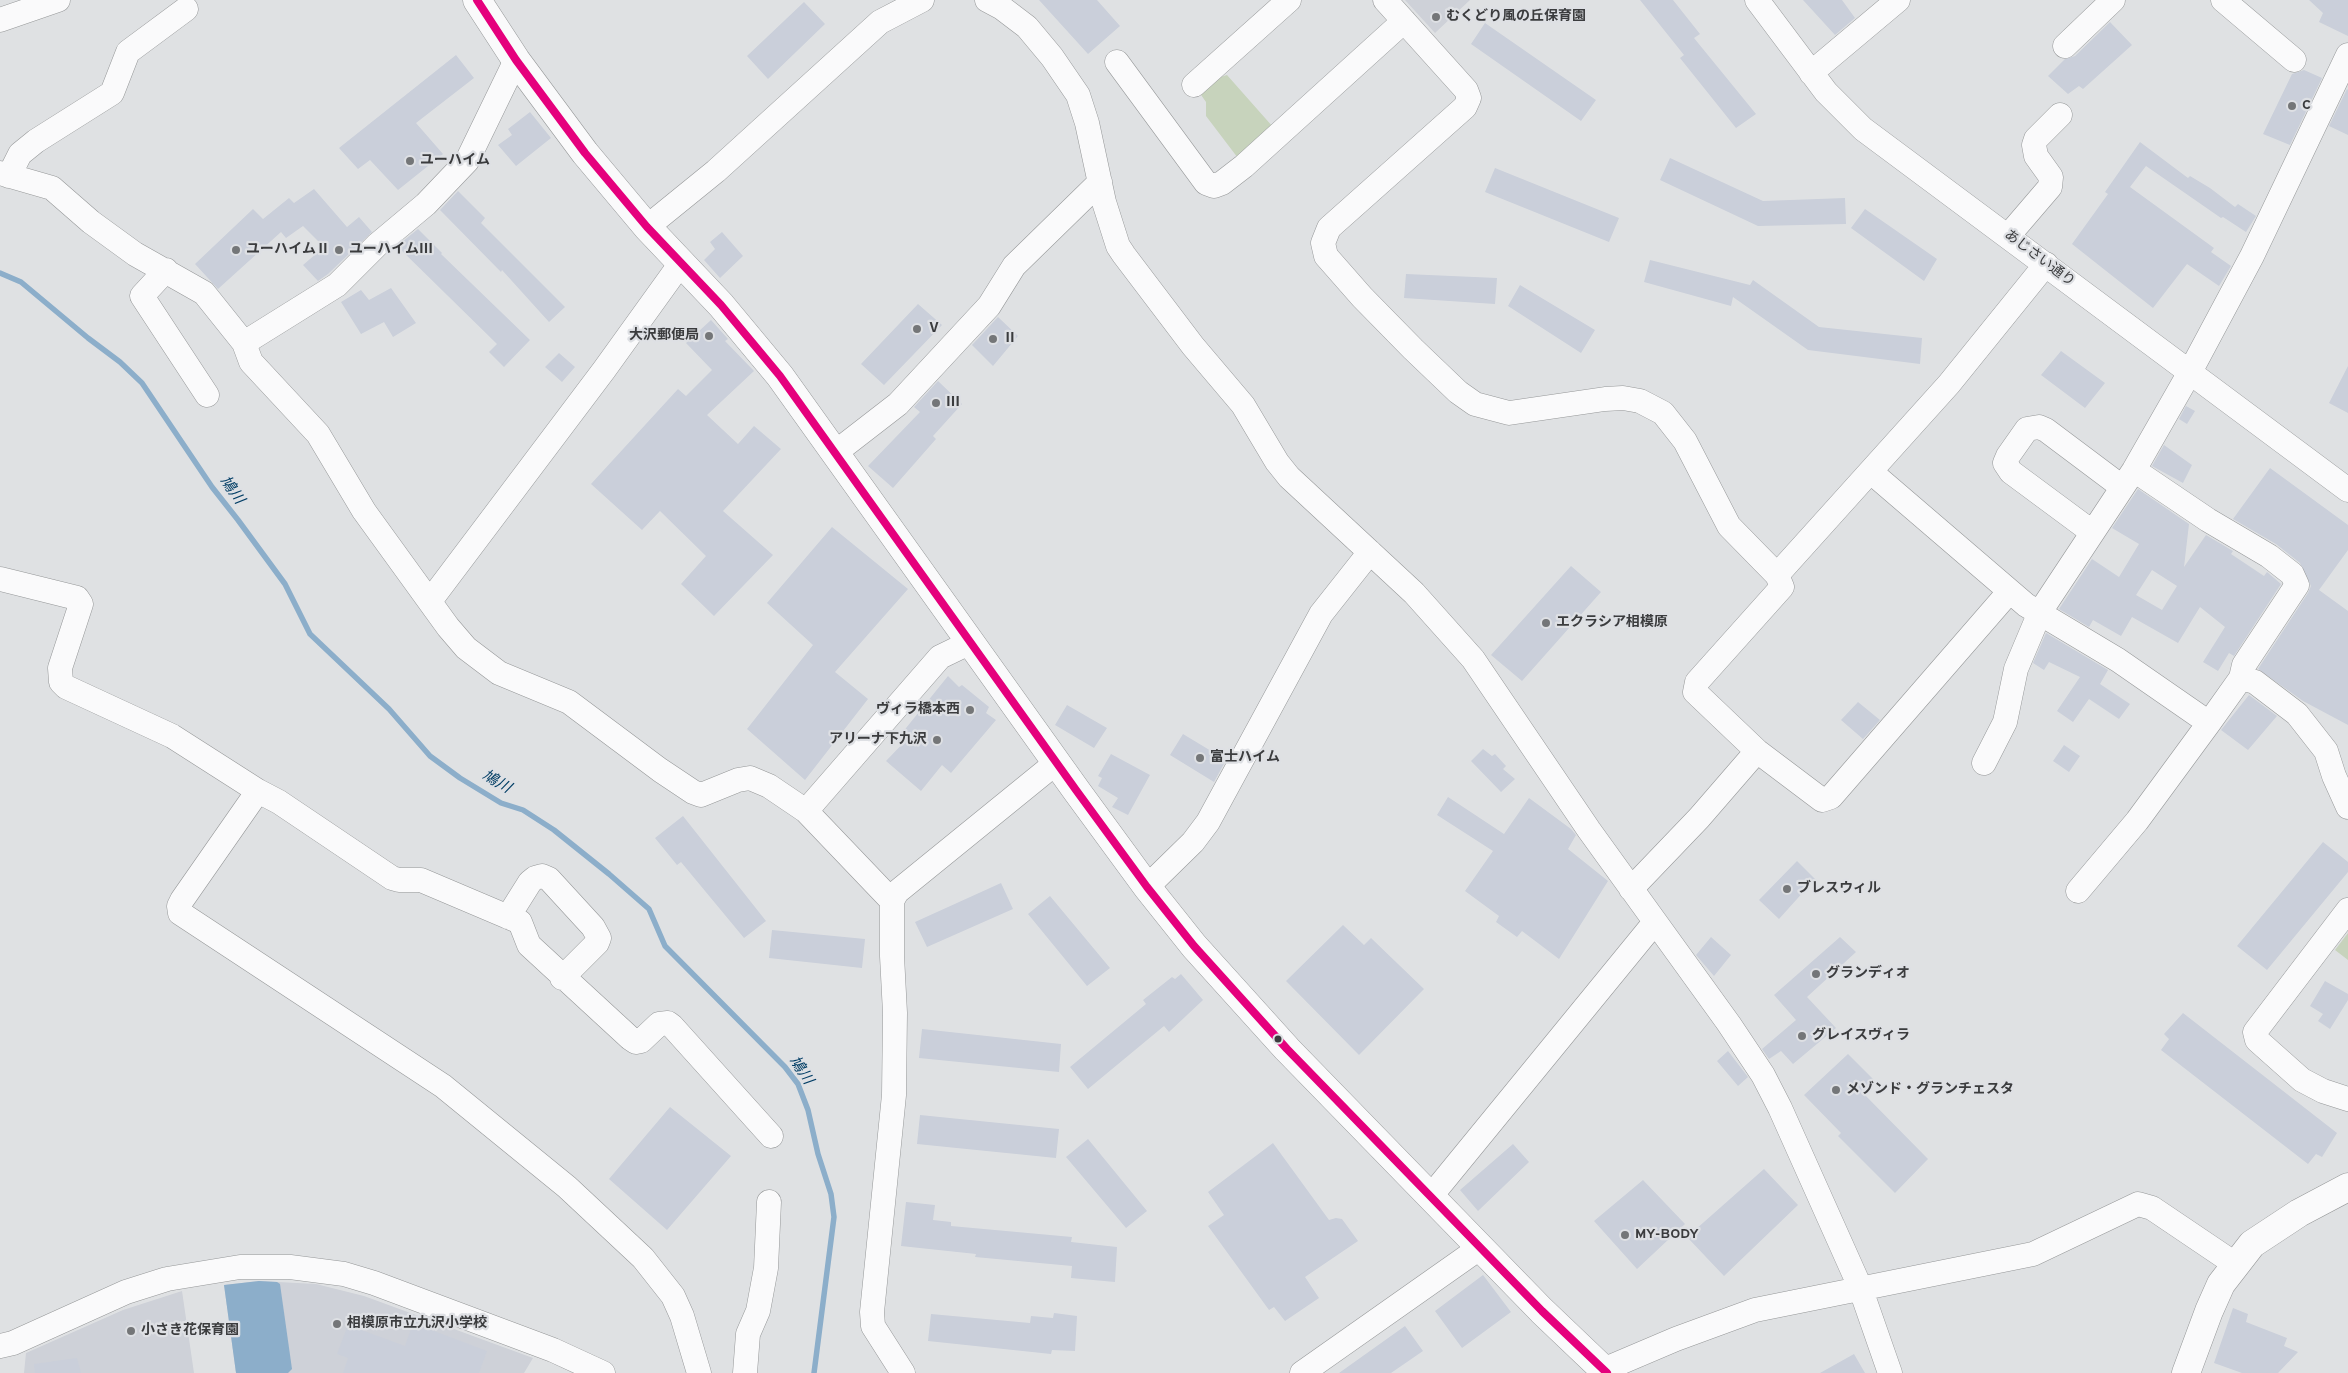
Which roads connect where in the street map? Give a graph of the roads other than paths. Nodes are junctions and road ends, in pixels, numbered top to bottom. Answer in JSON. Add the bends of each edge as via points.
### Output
{"nodes":[{"id":1,"x":58,"y":0,"type":"edge"},
{"id":2,"x":478,"y":0,"type":"edge"},
{"id":3,"x":922,"y":0,"type":"edge"},
{"id":4,"x":986,"y":0,"type":"edge"},
{"id":5,"x":1289,"y":0,"type":"edge"},
{"id":6,"x":1385,"y":0,"type":"edge"},
{"id":7,"x":1757,"y":0,"type":"edge"},
{"id":8,"x":1898,"y":0,"type":"edge"},
{"id":9,"x":2113,"y":0,"type":"edge"},
{"id":10,"x":2223,"y":0,"type":"edge"},
{"id":11,"x":186,"y":9,"type":"dead end"},
{"id":12,"x":0,"y":20,"type":"edge"},
{"id":13,"x":1404,"y":21,"type":"junction"},
{"id":14,"x":2065,"y":46,"type":"dead end"},
{"id":15,"x":2348,"y":55,"type":"edge"},
{"id":16,"x":516,"y":60,"type":"junction"},
{"id":17,"x":2294,"y":60,"type":"dead end"},
{"id":18,"x":1117,"y":62,"type":"dead end"},
{"id":19,"x":1811,"y":73,"type":"junction"},
{"id":20,"x":1194,"y":85,"type":"dead end"},
{"id":21,"x":2060,"y":115,"type":"dead end"},
{"id":22,"x":5,"y":174,"type":"edge"},
{"id":23,"x":1100,"y":182,"type":"junction"},
{"id":24,"x":647,"y":226,"type":"junction"},
{"id":25,"x":2008,"y":236,"type":"junction"},
{"id":26,"x":681,"y":262,"type":"junction"},
{"id":27,"x":2046,"y":264,"type":"junction"},
{"id":28,"x":166,"y":270,"type":"junction"},
{"id":29,"x":244,"y":343,"type":"junction"},
{"id":30,"x":2190,"y":372,"type":"junction"},
{"id":31,"x":207,"y":395,"type":"dead end"},
{"id":32,"x":836,"y":452,"type":"junction"},
{"id":33,"x":1871,"y":472,"type":"junction"},
{"id":34,"x":2128,"y":478,"type":"junction"},
{"id":35,"x":2348,"y":490,"type":"edge"},
{"id":36,"x":2092,"y":532,"type":"junction"},
{"id":37,"x":1370,"y":552,"type":"junction"},
{"id":38,"x":1777,"y":575,"type":"junction"},
{"id":39,"x":0,"y":579,"type":"edge"},
{"id":40,"x":2009,"y":592,"type":"junction"},
{"id":41,"x":430,"y":601,"type":"junction"},
{"id":42,"x":2040,"y":612,"type":"junction"},
{"id":43,"x":971,"y":642,"type":"junction"},
{"id":44,"x":2241,"y":678,"type":"junction"},
{"id":45,"x":2209,"y":723,"type":"junction"},
{"id":46,"x":1757,"y":751,"type":"junction"},
{"id":47,"x":1057,"y":762,"type":"junction"},
{"id":48,"x":1984,"y":763,"type":"dead end"},
{"id":49,"x":258,"y":791,"type":"junction"},
{"id":50,"x":2348,"y":807,"type":"edge"},
{"id":51,"x":806,"y":811,"type":"junction"},
{"id":52,"x":1147,"y":887,"type":"junction"},
{"id":53,"x":1631,"y":889,"type":"junction"},
{"id":54,"x":2078,"y":891,"type":"dead end"},
{"id":55,"x":892,"y":901,"type":"junction"},
{"id":56,"x":2348,"y":910,"type":"edge"},
{"id":57,"x":508,"y":917,"type":"junction"},
{"id":58,"x":1655,"y":922,"type":"junction"},
{"id":59,"x":562,"y":978,"type":"junction"},
{"id":60,"x":2348,"y":1098,"type":"edge"},
{"id":61,"x":771,"y":1136,"type":"dead end"},
{"id":62,"x":2345,"y":1192,"type":"edge"},
{"id":63,"x":1431,"y":1196,"type":"junction"},
{"id":64,"x":769,"y":1202,"type":"dead end"},
{"id":65,"x":1481,"y":1247,"type":"junction"},
{"id":66,"x":2235,"y":1264,"type":"junction"},
{"id":67,"x":1860,"y":1287,"type":"junction"},
{"id":68,"x":0,"y":1346,"type":"edge"},
{"id":69,"x":1605,"y":1371,"type":"edge"},
{"id":70,"x":603,"y":1373,"type":"edge"},
{"id":71,"x":699,"y":1373,"type":"edge"},
{"id":72,"x":745,"y":1373,"type":"edge"},
{"id":73,"x":904,"y":1373,"type":"edge"},
{"id":74,"x":1302,"y":1373,"type":"edge"},
{"id":75,"x":1890,"y":1373,"type":"edge"},
{"id":76,"x":2186,"y":1373,"type":"edge"}],
"edges":[{"from":1,"to":12,"type":"street"},
{"from":2,"to":16,"type":"main road"},
{"from":3,"to":24,"type":"street","via":[[880,22],[716,171]]},
{"from":4,"to":23,"type":"street","via":[[1027,28],[1078,95]]},
{"from":5,"to":20,"type":"street"},
{"from":6,"to":13,"type":"street"},
{"from":7,"to":19,"type":"street","name":"あじさい通り"},
{"from":8,"to":19,"type":"street"},
{"from":9,"to":14,"type":"street"},
{"from":10,"to":17,"type":"street"},
{"from":11,"to":22,"type":"street","via":[[128,52],[112,93],[36,141],[20,154]]},
{"from":13,"to":18,"type":"street","via":[[1244,166],[1214,186],[1206,183]]},
{"from":13,"to":38,"type":"street","via":[[1466,90],[1469,98],[1465,107],[1329,228],[1323,243],[1326,256],[1413,349],[1475,404],[1509,414],[1623,398],[1640,401],[1663,414],[1685,442],[1729,526]]},
{"from":15,"to":30,"type":"street","via":[[2252,256]]},
{"from":16,"to":24,"type":"main road","via":[[567,130]]},
{"from":16,"to":29,"type":"street","via":[[467,161],[426,204],[377,245],[337,285]]},
{"from":19,"to":25,"type":"street","name":"あじさい通り","via":[[1863,129]]},
{"from":21,"to":25,"type":"street","via":[[2034,145],[2036,156],[2051,177],[2050,187]]},
{"from":22,"to":28,"type":"street","via":[[52,188],[135,254]]},
{"from":23,"to":32,"type":"street","via":[[1014,266],[989,306],[898,404]]},
{"from":23,"to":37,"type":"street","via":[[1118,246],[1124,255],[1243,405],[1283,469]]},
{"from":24,"to":26,"type":"main road"},
{"from":25,"to":27,"type":"street","name":"あじさい通り"},
{"from":26,"to":32,"type":"main road","via":[[740,326]]},
{"from":26,"to":41,"type":"street"},
{"from":27,"to":30,"type":"street","name":"あじさい通り"},
{"from":27,"to":33,"type":"street","via":[[1949,384]]},
{"from":28,"to":29,"type":"street","via":[[204,293]]},
{"from":28,"to":31,"type":"street","via":[[142,296]]},
{"from":29,"to":41,"type":"street","via":[[251,362],[318,434],[364,510]]},
{"from":30,"to":34,"type":"street"},
{"from":30,"to":35,"type":"street","name":"あじさい通り"},
{"from":32,"to":43,"type":"main road"},
{"from":33,"to":38,"type":"street"},
{"from":33,"to":40,"type":"street"},
{"from":34,"to":36,"type":"street"},
{"from":34,"to":36,"type":"street","via":[[2039,427],[2027,430],[2008,456],[2005,463],[2011,472]]},
{"from":34,"to":44,"type":"street","via":[[2269,556],[2296,579],[2293,593],[2244,665]]},
{"from":36,"to":42,"type":"street"},
{"from":37,"to":52,"type":"street","via":[[1321,614],[1208,822],[1193,842]]},
{"from":37,"to":53,"type":"street","via":[[1414,593],[1474,659]]},
{"from":38,"to":46,"type":"street","via":[[1782,587],[1695,687],[1698,698]]},
{"from":39,"to":49,"type":"street","via":[[77,598],[81,604],[60,668],[60,682],[66,687],[172,736]]},
{"from":40,"to":42,"type":"street"},
{"from":40,"to":46,"type":"street","via":[[1827,800],[1818,799]]},
{"from":41,"to":51,"type":"street","via":[[466,648],[499,672],[569,702],[693,792],[702,794],[750,778],[769,786]]},
{"from":42,"to":45,"type":"street"},
{"from":42,"to":48,"type":"street","via":[[2014,676],[2005,722]]},
{"from":43,"to":47,"type":"main road"},
{"from":43,"to":51,"type":"street","via":[[940,657]]},
{"from":44,"to":45,"type":"street"},
{"from":44,"to":50,"type":"street","via":[[2256,682],[2296,714],[2326,751]]},
{"from":45,"to":54,"type":"street","via":[[2136,821]]},
{"from":46,"to":53,"type":"street"},
{"from":47,"to":52,"type":"main road"},
{"from":47,"to":55,"type":"street","via":[[897,892]]},
{"from":49,"to":57,"type":"street","via":[[280,802],[392,878],[421,880]]},
{"from":49,"to":71,"type":"street","via":[[182,900],[180,913],[443,1086],[567,1187],[643,1258],[673,1296]]},
{"from":51,"to":55,"type":"street"},
{"from":52,"to":63,"type":"main road","via":[[1242,1001]]},
{"from":53,"to":58,"type":"street"},
{"from":55,"to":73,"type":"street","via":[[894,1095],[872,1312],[873,1326]]},
{"from":56,"to":60,"type":"street","via":[[2255,1032],[2257,1040],[2302,1080],[2335,1097]]},
{"from":57,"to":59,"type":"street","via":[[520,922],[529,945]]},
{"from":57,"to":59,"type":"street","via":[[530,882],[542,876],[549,879],[593,927],[599,938],[597,944]]},
{"from":58,"to":63,"type":"street"},
{"from":58,"to":67,"type":"street","via":[[1763,1075]]},
{"from":59,"to":61,"type":"street","via":[[636,1042],[659,1024],[668,1023]]},
{"from":62,"to":66,"type":"main road","via":[[2299,1213],[2271,1231],[2252,1244]]},
{"from":63,"to":65,"type":"main road"},
{"from":64,"to":72,"type":"street","via":[[766,1268],[758,1311],[748,1334]]},
{"from":65,"to":69,"type":"main road"},
{"from":65,"to":74,"type":"street"},
{"from":66,"to":67,"type":"street","via":[[2152,1208],[2138,1204],[2033,1254]]},
{"from":66,"to":76,"type":"main road","via":[[2221,1284]]},
{"from":67,"to":69,"type":"street","via":[[1754,1310],[1676,1339]]},
{"from":67,"to":75,"type":"street"},
{"from":68,"to":70,"type":"street","via":[[126,1292],[167,1279],[240,1267],[290,1267],[344,1274],[374,1283],[553,1350]]}]}
